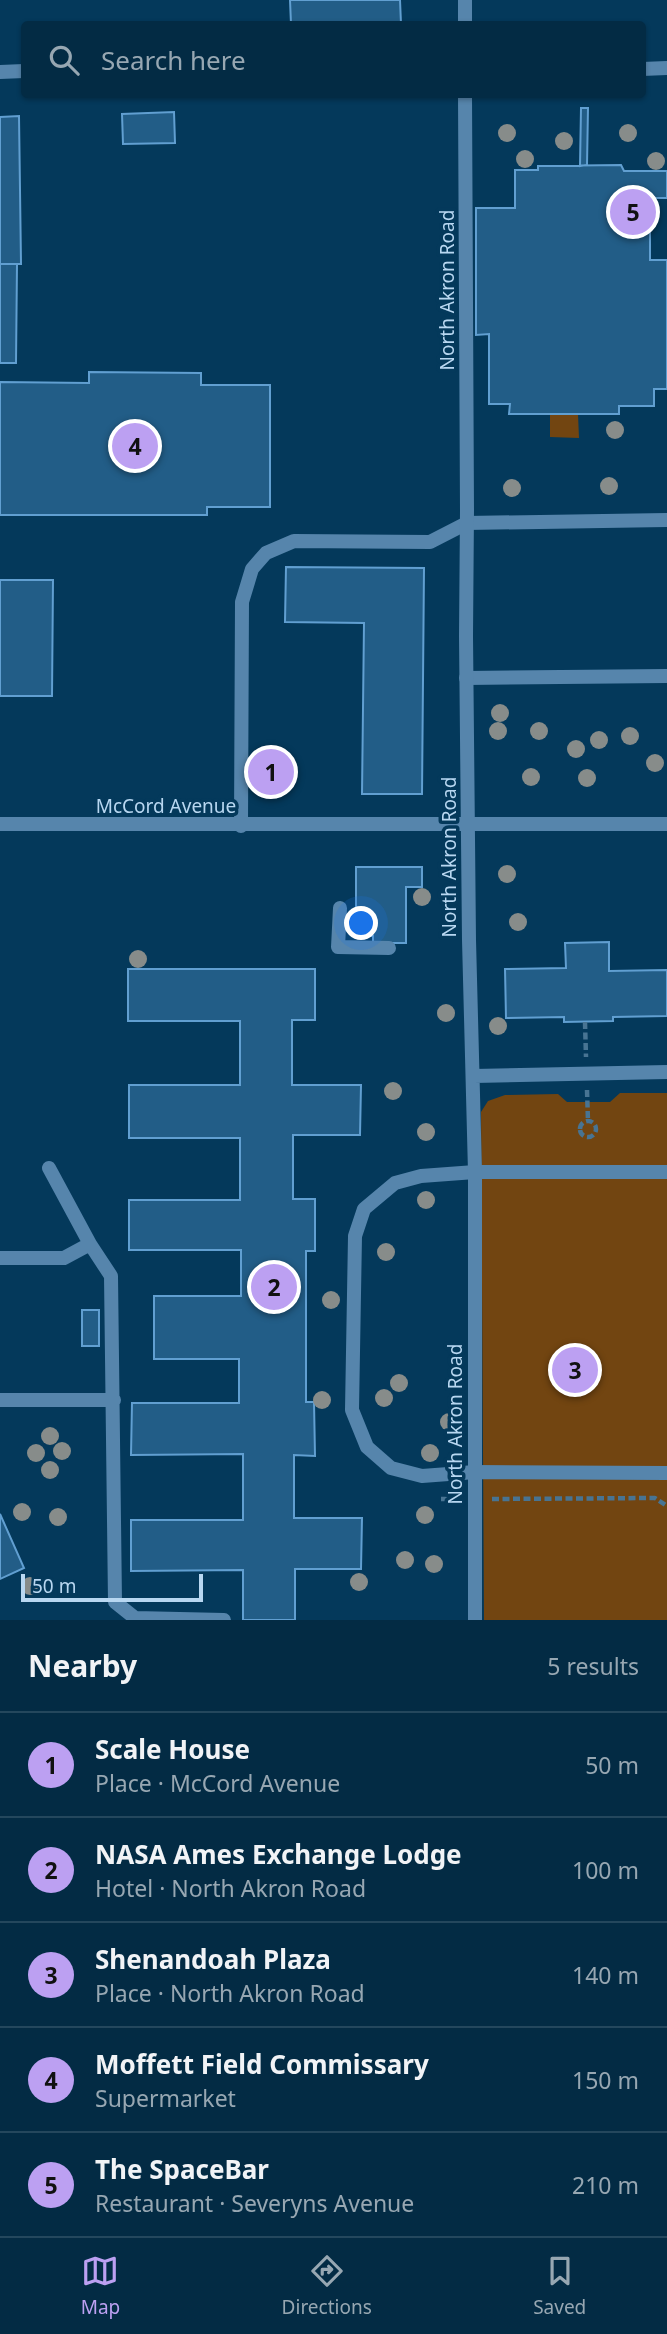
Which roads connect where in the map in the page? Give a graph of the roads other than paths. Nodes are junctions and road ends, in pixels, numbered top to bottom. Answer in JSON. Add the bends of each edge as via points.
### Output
{"nodes":[{"id":1,"x":465,"y":0,"type":"edge"},
{"id":2,"x":465,"y":21,"type":"edge"},
{"id":3,"x":667,"y":68,"type":"edge"},
{"id":4,"x":646,"y":69,"type":"edge"},
{"id":5,"x":21,"y":71,"type":"edge"},
{"id":6,"x":0,"y":72,"type":"edge"},
{"id":7,"x":465,"y":98,"type":"edge"},
{"id":8,"x":667,"y":520,"type":"edge"},
{"id":9,"x":467,"y":523,"type":"junction"},
{"id":10,"x":667,"y":676,"type":"edge"},
{"id":11,"x":466,"y":678,"type":"junction"},
{"id":12,"x":0,"y":824,"type":"edge"},
{"id":13,"x":468,"y":824,"type":"junction"},
{"id":14,"x":667,"y":824,"type":"edge"},
{"id":15,"x":241,"y":826,"type":"junction"},
{"id":16,"x":340,"y":908,"type":"dead end"},
{"id":17,"x":389,"y":948,"type":"dead end"},
{"id":18,"x":667,"y":1072,"type":"edge"},
{"id":19,"x":474,"y":1076,"type":"junction"},
{"id":20,"x":49,"y":1168,"type":"dead end"},
{"id":21,"x":475,"y":1172,"type":"junction"},
{"id":22,"x":667,"y":1172,"type":"edge"},
{"id":23,"x":90,"y":1244,"type":"junction"},
{"id":24,"x":0,"y":1258,"type":"edge"},
{"id":25,"x":0,"y":1400,"type":"edge"},
{"id":26,"x":114,"y":1400,"type":"junction"},
{"id":27,"x":475,"y":1472,"type":"junction"},
{"id":28,"x":667,"y":1473,"type":"edge"},
{"id":29,"x":185,"y":1619,"type":"edge"},
{"id":30,"x":224,"y":1620,"type":"edge"},
{"id":31,"x":475,"y":1620,"type":"edge"}],
"edges":[{"from":1,"to":2,"type":"street"},
{"from":3,"to":4,"type":"street"},
{"from":5,"to":6,"type":"street"},
{"from":7,"to":9,"type":"street","name":"North Akron Road"},
{"from":8,"to":9,"type":"street"},
{"from":9,"to":11,"type":"street","name":"North Akron Road"},
{"from":9,"to":15,"type":"street","via":[[430,542],[295,541],[266,553],[252,569],[242,602]]},
{"from":10,"to":11,"type":"street"},
{"from":11,"to":13,"type":"street","name":"North Akron Road"},
{"from":12,"to":15,"type":"street","name":"McCord Avenue"},
{"from":13,"to":14,"type":"street","name":"McCord Avenue"},
{"from":13,"to":15,"type":"street","name":"McCord Avenue"},
{"from":13,"to":19,"type":"street","name":"North Akron Road"},
{"from":16,"to":17,"type":"street","via":[[338,947]]},
{"from":18,"to":19,"type":"street"},
{"from":19,"to":21,"type":"street","name":"North Akron Road"},
{"from":20,"to":23,"type":"street"},
{"from":21,"to":22,"type":"street"},
{"from":21,"to":27,"type":"street","name":"North Akron Road"},
{"from":21,"to":27,"type":"street","via":[[395,1182],[364,1209],[355,1236],[352,1410],[367,1447],[391,1468],[422,1476]]},
{"from":23,"to":24,"type":"street","via":[[64,1258]]},
{"from":23,"to":26,"type":"street","via":[[111,1276]]},
{"from":25,"to":26,"type":"street"},
{"from":26,"to":29,"type":"street","via":[[115,1602],[135,1618]]},
{"from":27,"to":28,"type":"street"},
{"from":27,"to":31,"type":"street","name":"North Akron Road"},
{"from":29,"to":30,"type":"street"}]}
